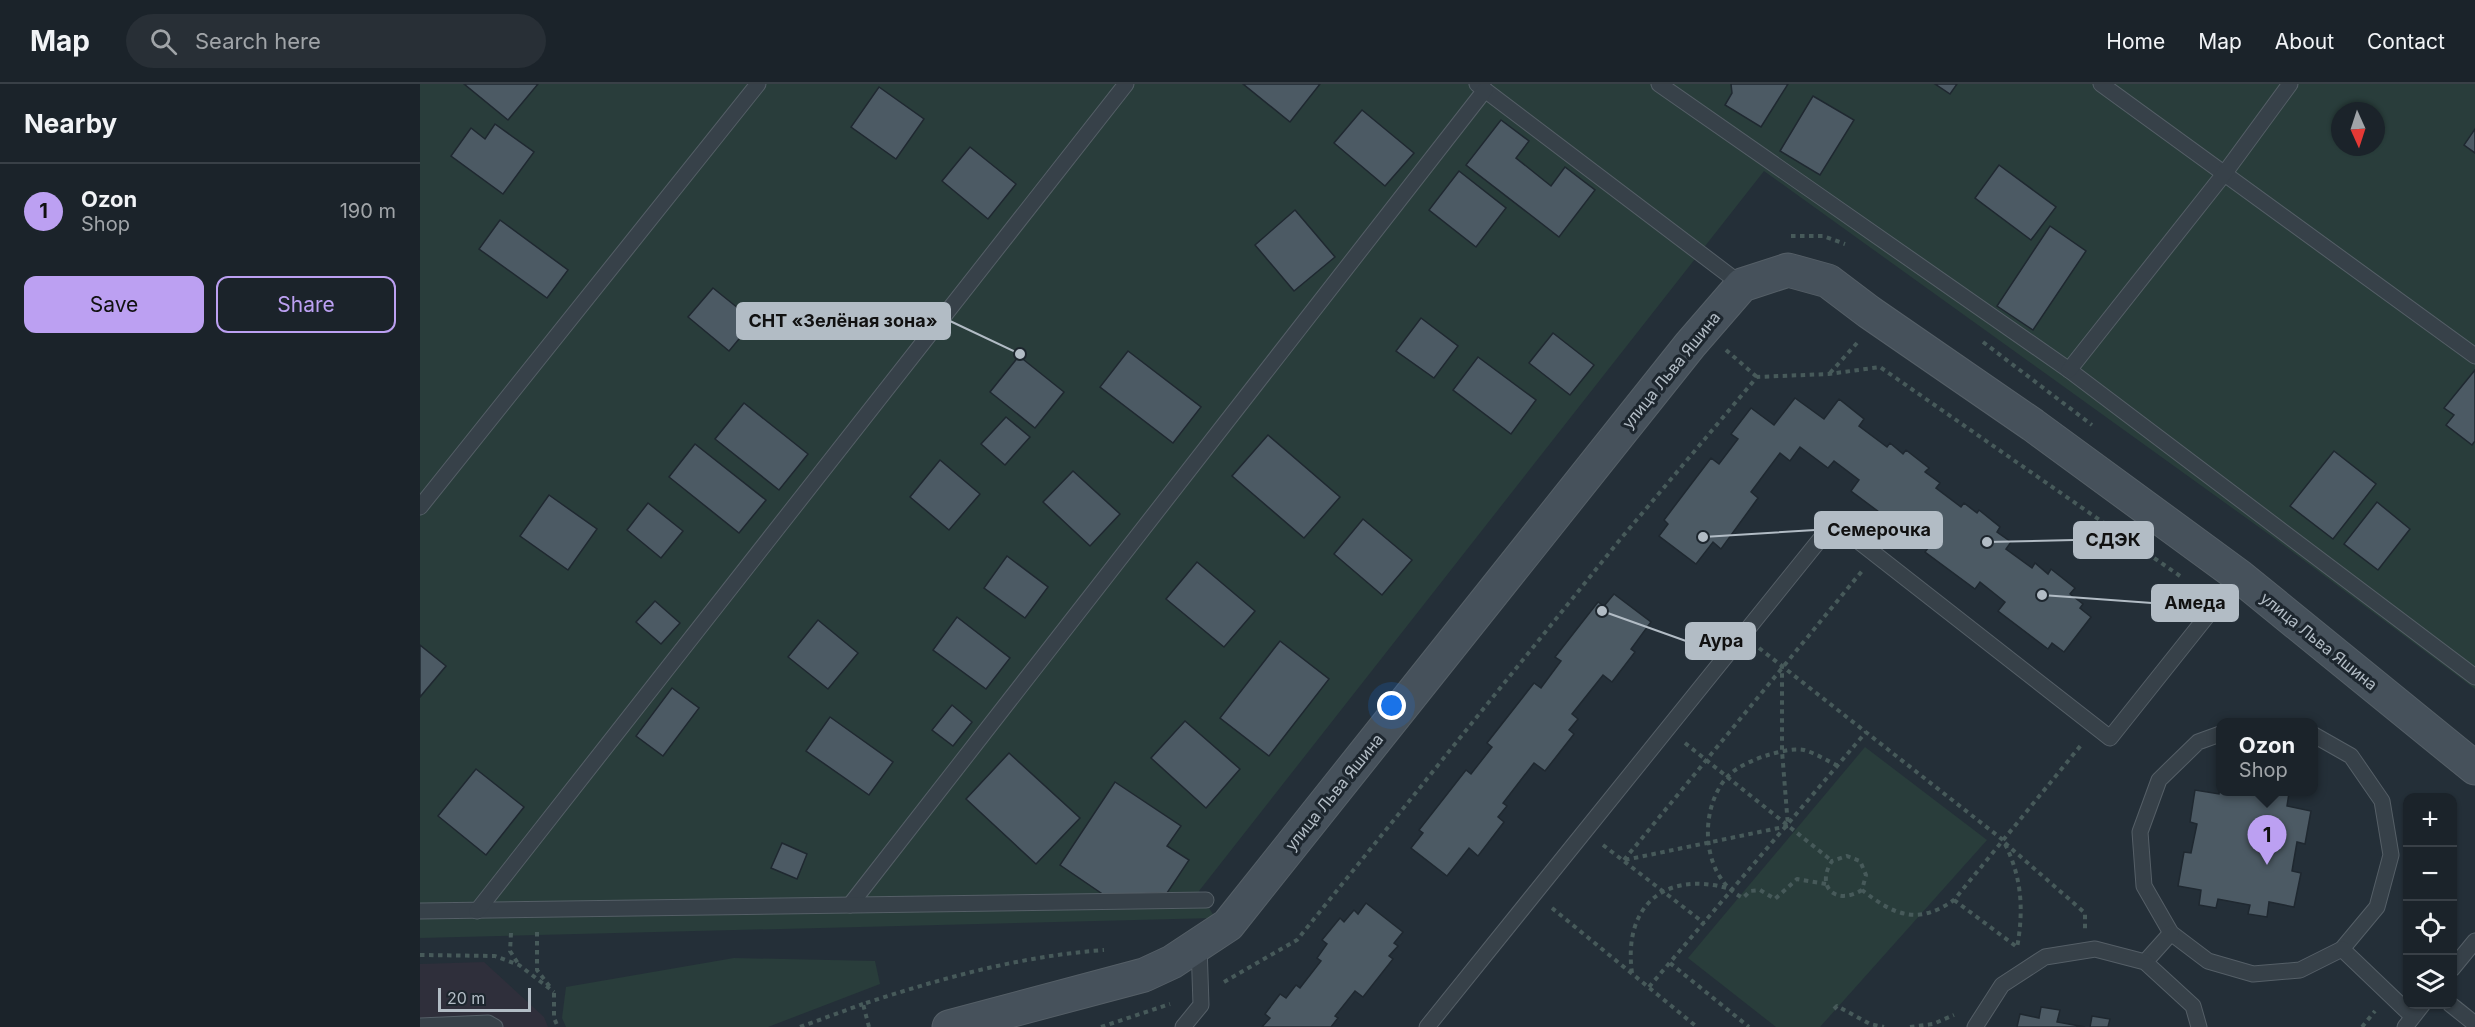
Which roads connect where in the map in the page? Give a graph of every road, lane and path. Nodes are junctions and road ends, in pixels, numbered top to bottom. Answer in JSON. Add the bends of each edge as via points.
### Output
{"nodes":[{"id":1,"x":758,"y":84,"type":"edge"},
{"id":2,"x":1126,"y":84,"type":"edge"},
{"id":3,"x":1659,"y":84,"type":"edge"},
{"id":4,"x":2101,"y":84,"type":"edge"},
{"id":5,"x":2290,"y":84,"type":"edge"},
{"id":6,"x":1481,"y":87,"type":"edge"},
{"id":7,"x":2224,"y":174,"type":"junction"},
{"id":8,"x":1742,"y":285,"type":"junction"},
{"id":9,"x":1974,"y":334,"type":"dead end"},
{"id":10,"x":2475,"y":356,"type":"edge"},
{"id":11,"x":2069,"y":370,"type":"junction"},
{"id":12,"x":2095,"y":427,"type":"dead end"},
{"id":13,"x":420,"y":507,"type":"edge"},
{"id":14,"x":1876,"y":555,"type":"junction"},
{"id":15,"x":2240,"y":576,"type":"junction"},
{"id":16,"x":1743,"y":635,"type":"junction"},
{"id":17,"x":1782,"y":667,"type":"junction"},
{"id":18,"x":2475,"y":677,"type":"edge"},
{"id":19,"x":2096,"y":727,"type":"junction"},
{"id":20,"x":1667,"y":729,"type":"junction"},
{"id":21,"x":1866,"y":732,"type":"junction"},
{"id":22,"x":2216,"y":735,"type":"edge"},
{"id":23,"x":2318,"y":738,"type":"edge"},
{"id":24,"x":1782,"y":751,"type":"junction"},
{"id":25,"x":1705,"y":760,"type":"junction"},
{"id":26,"x":1838,"y":766,"type":"junction"},
{"id":27,"x":2475,"y":768,"type":"edge"},
{"id":28,"x":1727,"y":777,"type":"junction"},
{"id":29,"x":1788,"y":826,"type":"junction"},
{"id":30,"x":1585,"y":831,"type":"junction"},
{"id":31,"x":2002,"y":840,"type":"junction"},
{"id":32,"x":1708,"y":841,"type":"junction"},
{"id":33,"x":1624,"y":860,"type":"junction"},
{"id":34,"x":1832,"y":861,"type":"junction"},
{"id":35,"x":1826,"y":884,"type":"junction"},
{"id":36,"x":1729,"y":890,"type":"junction"},
{"id":37,"x":1862,"y":890,"type":"junction"},
{"id":38,"x":1665,"y":891,"type":"junction"},
{"id":39,"x":1535,"y":894,"type":"junction"},
{"id":40,"x":1206,"y":900,"type":"dead end"},
{"id":41,"x":1954,"y":900,"type":"junction"},
{"id":42,"x":850,"y":905,"type":"junction"},
{"id":43,"x":477,"y":910,"type":"junction"},
{"id":44,"x":511,"y":910,"type":"junction"},
{"id":45,"x":536,"y":910,"type":"junction"},
{"id":46,"x":420,"y":911,"type":"edge"},
{"id":47,"x":1704,"y":923,"type":"junction"},
{"id":48,"x":2171,"y":933,"type":"junction"},
{"id":49,"x":2475,"y":941,"type":"edge"},
{"id":50,"x":1199,"y":945,"type":"junction"},
{"id":51,"x":2017,"y":947,"type":"junction"},
{"id":52,"x":2342,"y":949,"type":"junction"},
{"id":53,"x":1106,"y":950,"type":"dead end"},
{"id":54,"x":2085,"y":950,"type":"junction"},
{"id":55,"x":420,"y":955,"type":"edge"},
{"id":56,"x":2145,"y":962,"type":"junction"},
{"id":57,"x":1670,"y":963,"type":"junction"},
{"id":58,"x":2457,"y":963,"type":"edge"},
{"id":59,"x":519,"y":966,"type":"junction"},
{"id":60,"x":1632,"y":973,"type":"junction"},
{"id":61,"x":2002,"y":985,"type":"junction"},
{"id":62,"x":1649,"y":987,"type":"junction"},
{"id":63,"x":554,"y":992,"type":"junction"},
{"id":64,"x":863,"y":1004,"type":"junction"},
{"id":65,"x":1834,"y":1009,"type":"dead end"},
{"id":66,"x":2420,"y":1009,"type":"edge"},
{"id":67,"x":2455,"y":1009,"type":"edge"},
{"id":68,"x":2409,"y":1022,"type":"edge"},
{"id":69,"x":2475,"y":1024,"type":"edge"},
{"id":70,"x":1932,"y":1025,"type":"edge"},
{"id":71,"x":420,"y":1026,"type":"edge"},
{"id":72,"x":495,"y":1027,"type":"edge"},
{"id":73,"x":558,"y":1027,"type":"edge"},
{"id":74,"x":800,"y":1027,"type":"edge"},
{"id":75,"x":869,"y":1027,"type":"edge"},
{"id":76,"x":949,"y":1027,"type":"edge"},
{"id":77,"x":1183,"y":1027,"type":"edge"},
{"id":78,"x":1427,"y":1027,"type":"edge"},
{"id":79,"x":1697,"y":1027,"type":"edge"},
{"id":80,"x":1749,"y":1027,"type":"edge"},
{"id":81,"x":1884,"y":1027,"type":"edge"},
{"id":82,"x":1910,"y":1027,"type":"edge"},
{"id":83,"x":1975,"y":1027,"type":"edge"},
{"id":84,"x":2199,"y":1027,"type":"edge"}],
"edges":[{"from":1,"to":13,"type":"lane"},
{"from":2,"to":43,"type":"lane"},
{"from":3,"to":11,"type":"lane"},
{"from":4,"to":7,"type":"lane"},
{"from":5,"to":7,"type":"lane"},
{"from":6,"to":8,"type":"lane"},
{"from":6,"to":42,"type":"lane"},
{"from":7,"to":10,"type":"lane"},
{"from":7,"to":11,"type":"lane"},
{"from":8,"to":15,"type":"street","name":"улица Льва Яшина","via":[[1788,270],[1828,281]]},
{"from":8,"to":50,"type":"street","name":"улица Льва Яшина","via":[[1228,925]]},
{"from":9,"to":12,"type":"path"},
{"from":11,"to":18,"type":"lane"},
{"from":14,"to":16,"type":"lane","via":[[1834,522]]},
{"from":14,"to":17,"type":"path"},
{"from":14,"to":19,"type":"lane"},
{"from":15,"to":19,"type":"lane","via":[[2110,738]]},
{"from":15,"to":27,"type":"street","name":"улица Льва Яшина"},
{"from":16,"to":17,"type":"path"},
{"from":16,"to":20,"type":"lane"},
{"from":17,"to":21,"type":"path"},
{"from":17,"to":24,"type":"path"},
{"from":17,"to":25,"type":"path"},
{"from":19,"to":31,"type":"path"},
{"from":20,"to":25,"type":"path"},
{"from":20,"to":30,"type":"lane"},
{"from":21,"to":26,"type":"path"},
{"from":21,"to":31,"type":"path"},
{"from":22,"to":48,"type":"lane","via":[[2198,742],[2159,780],[2140,832],[2144,886]]},
{"from":23,"to":52,"type":"lane","via":[[2351,756],[2382,801],[2391,855],[2377,907]]},
{"from":24,"to":26,"type":"path","via":[[1804,750]]},
{"from":24,"to":28,"type":"path","via":[[1759,758]]},
{"from":24,"to":29,"type":"path"},
{"from":25,"to":28,"type":"path"},
{"from":25,"to":33,"type":"path"},
{"from":26,"to":29,"type":"path"},
{"from":28,"to":29,"type":"path"},
{"from":28,"to":32,"type":"path","via":[[1713,803],[1706,833]]},
{"from":29,"to":32,"type":"path"},
{"from":29,"to":34,"type":"path"},
{"from":29,"to":36,"type":"path"},
{"from":30,"to":33,"type":"path"},
{"from":30,"to":39,"type":"lane"},
{"from":31,"to":41,"type":"path"},
{"from":31,"to":51,"type":"path","via":[[2013,859],[2023,900]]},
{"from":31,"to":54,"type":"path","via":[[2085,913]]},
{"from":32,"to":33,"type":"path"},
{"from":32,"to":36,"type":"path","via":[[1715,867]]},
{"from":33,"to":38,"type":"path"},
{"from":34,"to":35,"type":"path","via":[[1825,871]]},
{"from":34,"to":37,"type":"path","via":[[1847,856],[1860,861],[1866,875]]},
{"from":35,"to":36,"type":"path","via":[[1797,879],[1775,899],[1760,890],[1750,891],[1743,898]]},
{"from":35,"to":37,"type":"path","via":[[1841,897],[1851,897]]},
{"from":36,"to":38,"type":"path","via":[[1706,882],[1685,883]]},
{"from":36,"to":47,"type":"path"},
{"from":37,"to":41,"type":"path","via":[[1893,912],[1915,915],[1936,912]]},
{"from":38,"to":47,"type":"path"},
{"from":38,"to":60,"type":"path","via":[[1647,904],[1633,925]]},
{"from":39,"to":60,"type":"path"},
{"from":39,"to":78,"type":"lane"},
{"from":40,"to":42,"type":"lane"},
{"from":41,"to":51,"type":"path"},
{"from":42,"to":45,"type":"lane"},
{"from":43,"to":44,"type":"lane"},
{"from":43,"to":46,"type":"lane"},
{"from":44,"to":45,"type":"lane"},
{"from":44,"to":59,"type":"path","via":[[510,951]]},
{"from":45,"to":63,"type":"path","via":[[537,970]]},
{"from":47,"to":57,"type":"path"},
{"from":48,"to":52,"type":"lane","via":[[2208,961],[2253,974],[2300,970]]},
{"from":48,"to":56,"type":"lane"},
{"from":49,"to":58,"type":"lane"},
{"from":50,"to":76,"type":"street","name":"улица Льва Яшина","via":[[1144,975]]},
{"from":50,"to":77,"type":"lane","via":[[1201,1005]]},
{"from":51,"to":61,"type":"path"},
{"from":52,"to":68,"type":"lane"},
{"from":53,"to":64,"type":"path","via":[[996,965]]},
{"from":54,"to":56,"type":"lane"},
{"from":54,"to":61,"type":"lane","via":[[2045,957]]},
{"from":55,"to":59,"type":"path","via":[[495,956]]},
{"from":56,"to":84,"type":"lane","via":[[2193,1006]]},
{"from":57,"to":62,"type":"path"},
{"from":57,"to":80,"type":"path"},
{"from":59,"to":63,"type":"path"},
{"from":60,"to":62,"type":"path"},
{"from":61,"to":70,"type":"path","via":[[1975,1007]]},
{"from":61,"to":83,"type":"lane"},
{"from":62,"to":79,"type":"path"},
{"from":63,"to":73,"type":"path"},
{"from":64,"to":74,"type":"path"},
{"from":64,"to":75,"type":"path"},
{"from":65,"to":81,"type":"path","via":[[1837,1006]]},
{"from":66,"to":68,"type":"lane"},
{"from":67,"to":69,"type":"lane"},
{"from":70,"to":82,"type":"path"},
{"from":71,"to":72,"type":"lane","via":[[488,1023]]}]}
